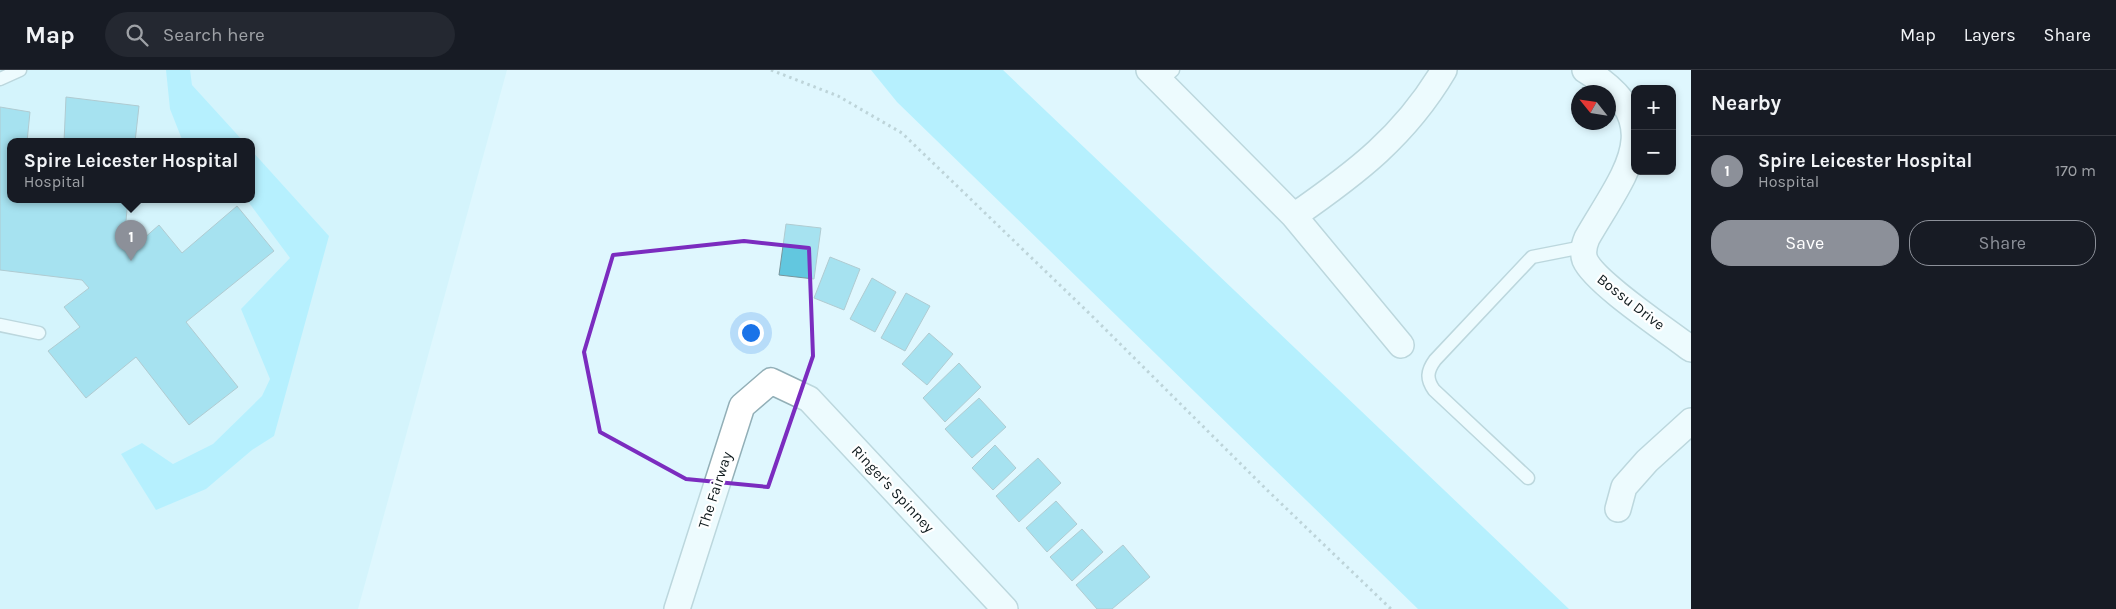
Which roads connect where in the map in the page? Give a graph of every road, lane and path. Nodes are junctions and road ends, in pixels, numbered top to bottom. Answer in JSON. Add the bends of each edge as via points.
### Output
{"nodes":[{"id":1,"x":20,"y":70,"type":"edge"},
{"id":2,"x":771,"y":70,"type":"edge"},
{"id":3,"x":1444,"y":70,"type":"edge"},
{"id":4,"x":1585,"y":70,"type":"edge"},
{"id":5,"x":1161,"y":74,"type":"edge"},
{"id":6,"x":0,"y":79,"type":"edge"},
{"id":7,"x":1294,"y":216,"type":"junction"},
{"id":8,"x":1583,"y":247,"type":"junction"},
{"id":9,"x":0,"y":325,"type":"edge"},
{"id":10,"x":39,"y":333,"type":"dead end"},
{"id":11,"x":1401,"y":345,"type":"dead end"},
{"id":12,"x":1691,"y":349,"type":"edge"},
{"id":13,"x":770,"y":382,"type":"joint"},
{"id":14,"x":1691,"y":420,"type":"edge"},
{"id":15,"x":1528,"y":478,"type":"dead end"},
{"id":16,"x":1618,"y":509,"type":"dead end"},
{"id":17,"x":677,"y":609,"type":"edge"},
{"id":18,"x":1006,"y":609,"type":"edge"},
{"id":19,"x":1391,"y":609,"type":"edge"}],
"edges":[{"from":1,"to":6,"type":"lane"},
{"from":2,"to":19,"type":"path","via":[[838,96],[902,134],[1093,316]]},
{"from":3,"to":7,"type":"street","via":[[1430,94],[1396,136],[1347,179]]},
{"from":4,"to":8,"type":"street","via":[[1616,92],[1626,105],[1633,122],[1634,139],[1633,154],[1627,168]]},
{"from":5,"to":7,"type":"street"},
{"from":7,"to":11,"type":"street"},
{"from":8,"to":12,"type":"street","name":"Bossu Drive","via":[[1585,259],[1600,279]]},
{"from":8,"to":15,"type":"lane","via":[[1532,257],[1435,360],[1427,375],[1434,390]]},
{"from":9,"to":10,"type":"lane"},
{"from":13,"to":17,"type":"street","name":"The Fairway","via":[[742,406]]},
{"from":13,"to":18,"type":"street","name":"Ringer's Spinney","via":[[809,399]]},
{"from":14,"to":16,"type":"street","via":[[1624,486]]}]}
